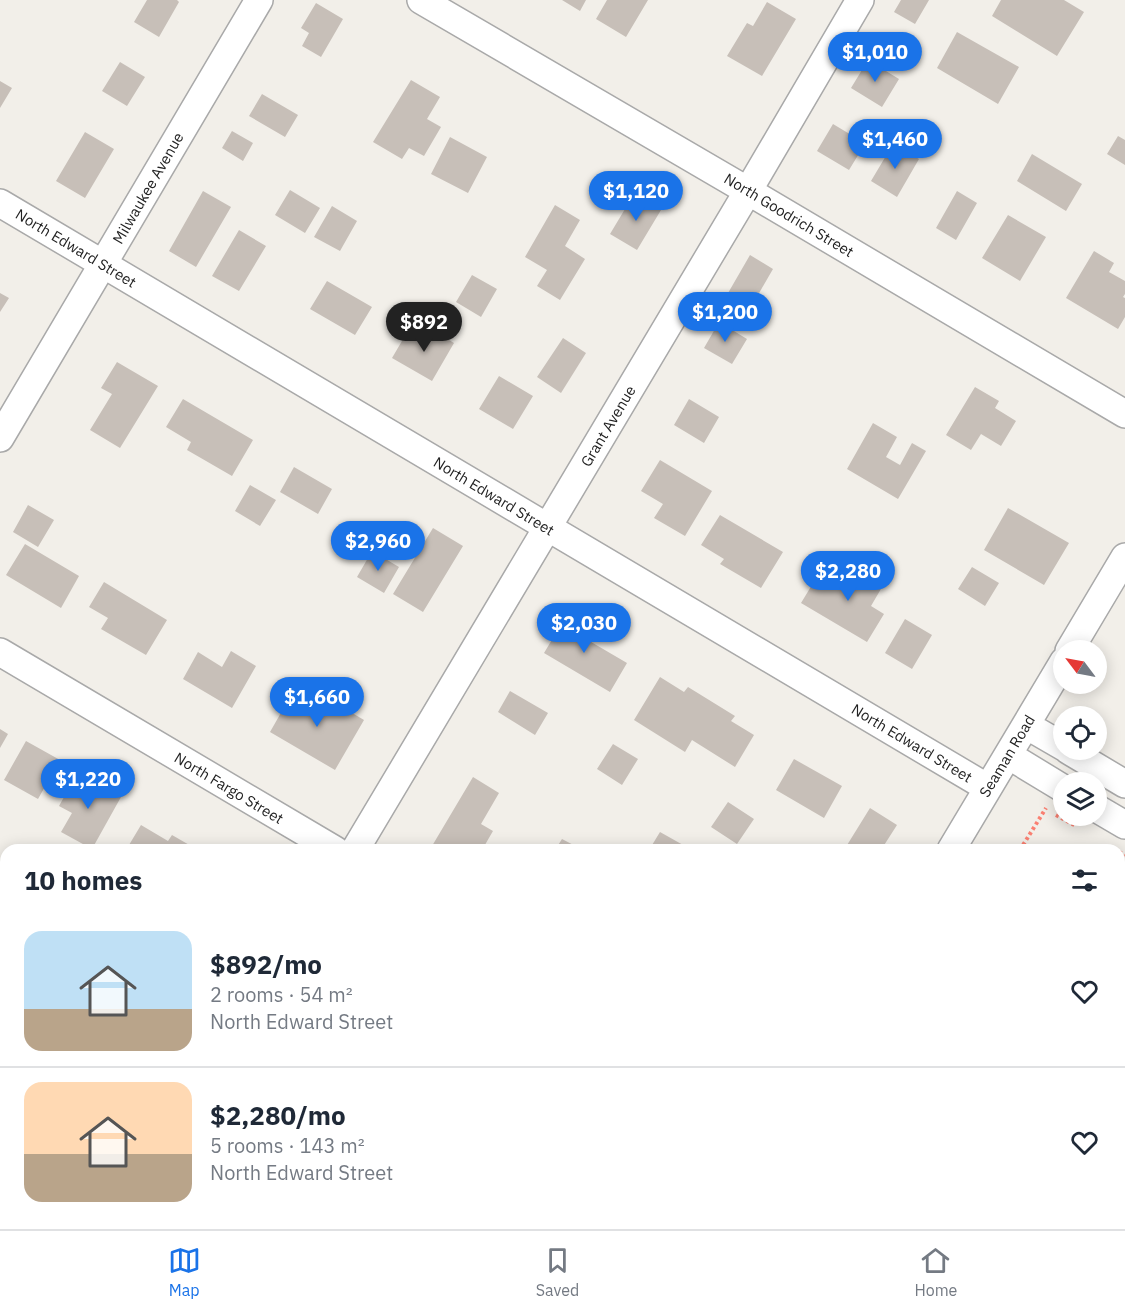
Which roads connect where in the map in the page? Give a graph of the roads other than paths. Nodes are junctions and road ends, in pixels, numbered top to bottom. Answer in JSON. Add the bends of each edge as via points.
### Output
{"nodes":[{"id":1,"x":259,"y":0,"type":"edge"},
{"id":2,"x":420,"y":0,"type":"edge"},
{"id":3,"x":860,"y":0,"type":"edge"},
{"id":4,"x":748,"y":191,"type":"junction"},
{"id":5,"x":0,"y":203,"type":"edge"},
{"id":6,"x":103,"y":265,"type":"junction"},
{"id":7,"x":1125,"y":414,"type":"edge"},
{"id":8,"x":0,"y":438,"type":"edge"},
{"id":9,"x":547,"y":527,"type":"junction"},
{"id":10,"x":1125,"y":557,"type":"edge"},
{"id":11,"x":1076,"y":640,"type":"edge"},
{"id":12,"x":0,"y":652,"type":"edge"},
{"id":13,"x":1053,"y":680,"type":"edge"},
{"id":14,"x":1026,"y":725,"type":"junction"},
{"id":15,"x":1053,"y":741,"type":"edge"},
{"id":16,"x":1008,"y":755,"type":"junction"},
{"id":17,"x":1085,"y":760,"type":"edge"},
{"id":18,"x":1053,"y":782,"type":"edge"},
{"id":19,"x":1125,"y":784,"type":"edge"},
{"id":20,"x":988,"y":788,"type":"junction"},
{"id":21,"x":1107,"y":814,"type":"edge"},
{"id":22,"x":1125,"y":825,"type":"edge"},
{"id":23,"x":325,"y":844,"type":"edge"},
{"id":24,"x":359,"y":844,"type":"edge"},
{"id":25,"x":955,"y":844,"type":"edge"}],
"edges":[{"from":1,"to":6,"type":"street","name":"Milwaukee Avenue"},
{"from":2,"to":4,"type":"street","name":"North Goodrich Street"},
{"from":3,"to":4,"type":"street","name":"Grant Avenue"},
{"from":4,"to":7,"type":"street","name":"North Goodrich Street"},
{"from":4,"to":9,"type":"street","name":"Grant Avenue"},
{"from":5,"to":6,"type":"street","name":"North Edward Street"},
{"from":6,"to":8,"type":"street","name":"Milwaukee Avenue"},
{"from":6,"to":9,"type":"street","name":"North Edward Street"},
{"from":9,"to":20,"type":"street","name":"North Edward Street"},
{"from":9,"to":24,"type":"street","name":"Grant Avenue"},
{"from":10,"to":11,"type":"street"},
{"from":12,"to":23,"type":"street","name":"North Fargo Street"},
{"from":13,"to":14,"type":"street","name":"Seaman Road"},
{"from":14,"to":15,"type":"street"},
{"from":14,"to":16,"type":"street","name":"Seaman Road"},
{"from":16,"to":18,"type":"street"},
{"from":16,"to":20,"type":"street","name":"Seaman Road"},
{"from":17,"to":19,"type":"street"},
{"from":20,"to":25,"type":"street","name":"Seaman Road"},
{"from":21,"to":22,"type":"street"}]}
